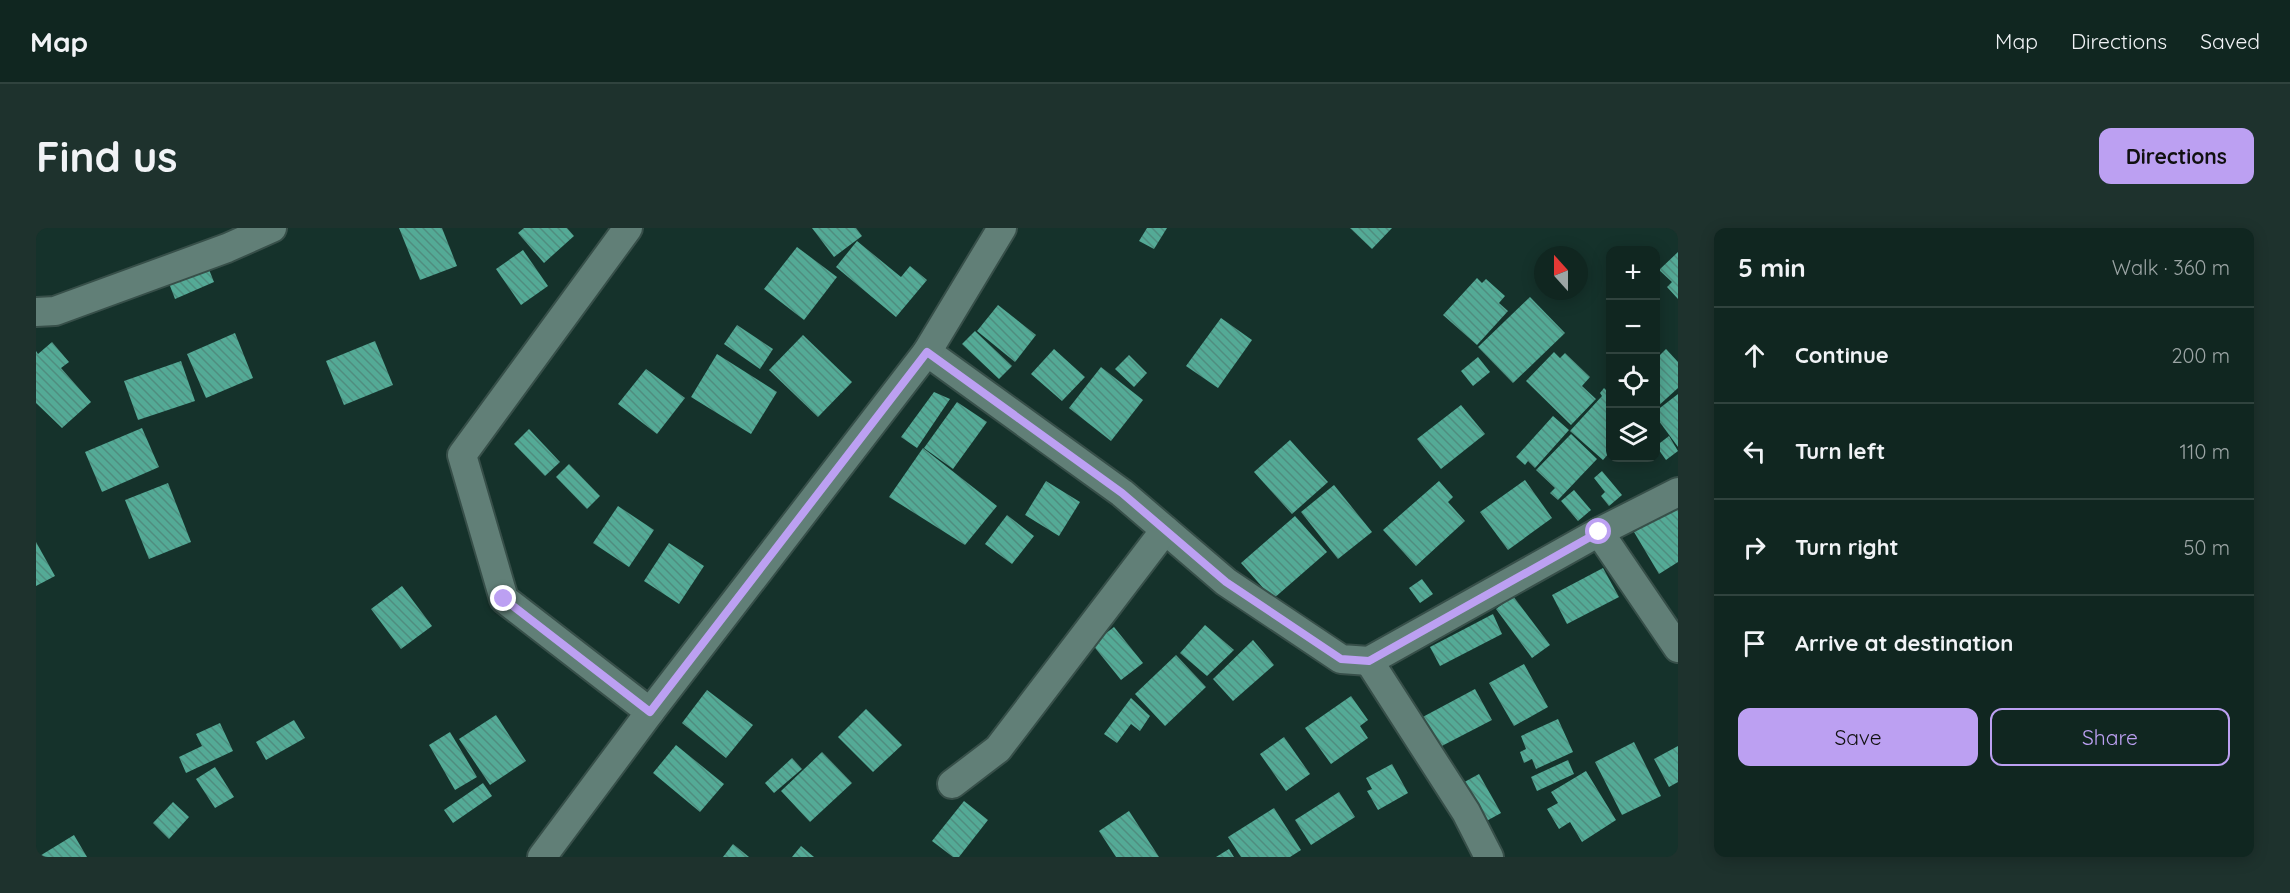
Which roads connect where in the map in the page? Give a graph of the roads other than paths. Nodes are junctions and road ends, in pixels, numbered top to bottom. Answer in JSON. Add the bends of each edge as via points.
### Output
{"nodes":[{"id":1,"x":272,"y":228,"type":"edge"},
{"id":2,"x":628,"y":228,"type":"edge"},
{"id":3,"x":1002,"y":228,"type":"edge"},
{"id":4,"x":36,"y":312,"type":"edge"},
{"id":5,"x":927,"y":352,"type":"junction"},
{"id":6,"x":1678,"y":492,"type":"edge"},
{"id":7,"x":1165,"y":530,"type":"junction"},
{"id":8,"x":1599,"y":532,"type":"junction"},
{"id":9,"x":1678,"y":648,"type":"edge"},
{"id":10,"x":1369,"y":661,"type":"junction"},
{"id":11,"x":650,"y":712,"type":"junction"},
{"id":12,"x":952,"y":784,"type":"dead end"},
{"id":13,"x":1466,"y":812,"type":"junction"},
{"id":14,"x":542,"y":857,"type":"edge"},
{"id":15,"x":1468,"y":857,"type":"edge"},
{"id":16,"x":1490,"y":857,"type":"edge"}],
"edges":[{"from":1,"to":4,"type":"street","via":[[55,311]]},
{"from":2,"to":11,"type":"street","via":[[462,455],[504,599]]},
{"from":3,"to":5,"type":"street"},
{"from":5,"to":7,"type":"street","via":[[1122,493]]},
{"from":5,"to":11,"type":"street"},
{"from":6,"to":8,"type":"street"},
{"from":7,"to":10,"type":"street","via":[[1226,582],[1341,659]]},
{"from":7,"to":12,"type":"street","via":[[998,749]]},
{"from":8,"to":9,"type":"street"},
{"from":8,"to":10,"type":"street"},
{"from":10,"to":13,"type":"street"},
{"from":11,"to":14,"type":"street"},
{"from":13,"to":15,"type":"street"},
{"from":13,"to":16,"type":"street"}]}
